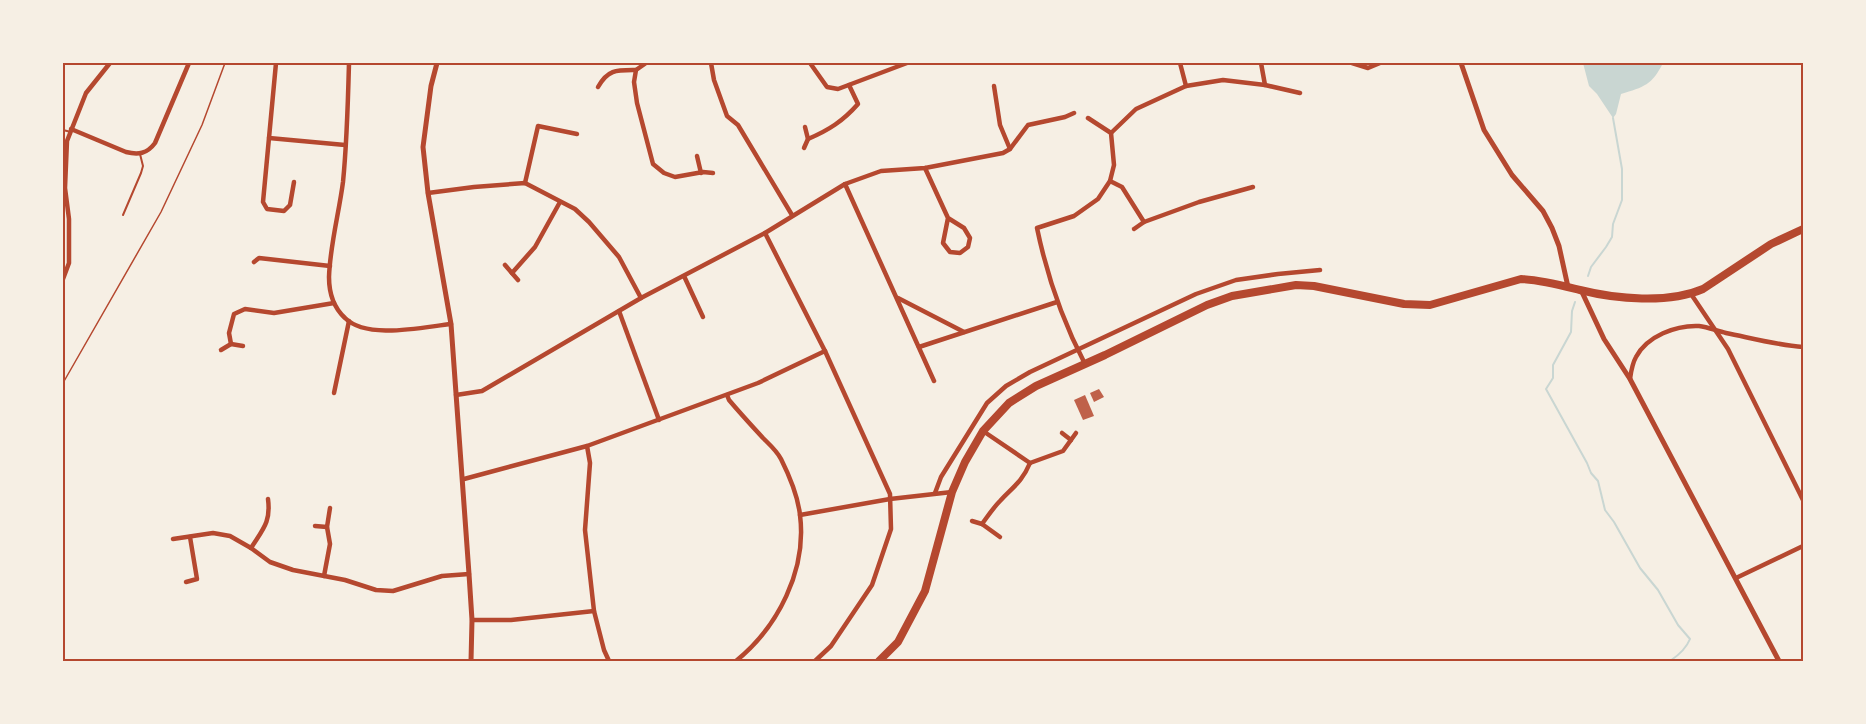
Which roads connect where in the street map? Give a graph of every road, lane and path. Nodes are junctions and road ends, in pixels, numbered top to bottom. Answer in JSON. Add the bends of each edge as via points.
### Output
{"nodes":[{"id":1,"x":110,"y":63,"type":"edge"},
{"id":2,"x":189,"y":63,"type":"edge"},
{"id":3,"x":225,"y":63,"type":"edge"},
{"id":4,"x":276,"y":63,"type":"edge"},
{"id":5,"x":350,"y":63,"type":"edge"},
{"id":6,"x":437,"y":63,"type":"edge"},
{"id":7,"x":646,"y":63,"type":"edge"},
{"id":8,"x":711,"y":63,"type":"edge"},
{"id":9,"x":810,"y":63,"type":"edge"},
{"id":10,"x":907,"y":63,"type":"edge"},
{"id":11,"x":1180,"y":63,"type":"edge"},
{"id":12,"x":1261,"y":63,"type":"edge"},
{"id":13,"x":1352,"y":63,"type":"edge"},
{"id":14,"x":1380,"y":63,"type":"edge"},
{"id":15,"x":1461,"y":63,"type":"edge"},
{"id":16,"x":900,"y":64,"type":"edge"},
{"id":17,"x":636,"y":70,"type":"junction"},
{"id":18,"x":1265,"y":84,"type":"junction"},
{"id":19,"x":849,"y":85,"type":"junction"},
{"id":20,"x":994,"y":86,"type":"dead end"},
{"id":21,"x":1186,"y":86,"type":"junction"},
{"id":22,"x":598,"y":87,"type":"dead end"},
{"id":23,"x":1300,"y":93,"type":"dead end"},
{"id":24,"x":1074,"y":113,"type":"dead end"},
{"id":25,"x":1088,"y":117,"type":"dead end"},
{"id":26,"x":805,"y":127,"type":"dead end"},
{"id":27,"x":63,"y":130,"type":"edge"},
{"id":28,"x":71,"y":130,"type":"junction"},
{"id":29,"x":1111,"y":133,"type":"junction"},
{"id":30,"x":577,"y":134,"type":"dead end"},
{"id":31,"x":269,"y":138,"type":"junction"},
{"id":32,"x":808,"y":139,"type":"junction"},
{"id":33,"x":65,"y":141,"type":"edge"},
{"id":34,"x":345,"y":145,"type":"junction"},
{"id":35,"x":804,"y":148,"type":"dead end"},
{"id":36,"x":1010,"y":149,"type":"junction"},
{"id":37,"x":140,"y":153,"type":"junction"},
{"id":38,"x":698,"y":156,"type":"dead end"},
{"id":39,"x":925,"y":168,"type":"junction"},
{"id":40,"x":701,"y":173,"type":"junction"},
{"id":41,"x":713,"y":173,"type":"dead end"},
{"id":42,"x":1110,"y":181,"type":"junction"},
{"id":43,"x":294,"y":182,"type":"dead end"},
{"id":44,"x":525,"y":183,"type":"junction"},
{"id":45,"x":845,"y":184,"type":"junction"},
{"id":46,"x":1253,"y":187,"type":"dead end"},
{"id":47,"x":428,"y":194,"type":"junction"},
{"id":48,"x":560,"y":202,"type":"junction"},
{"id":49,"x":123,"y":215,"type":"dead end"},
{"id":50,"x":792,"y":215,"type":"junction"},
{"id":51,"x":948,"y":218,"type":"junction"},
{"id":52,"x":66,"y":219,"type":"edge"},
{"id":53,"x":1144,"y":222,"type":"junction"},
{"id":54,"x":1134,"y":229,"type":"dead end"},
{"id":55,"x":1803,"y":229,"type":"edge"},
{"id":56,"x":765,"y":233,"type":"junction"},
{"id":57,"x":254,"y":262,"type":"dead end"},
{"id":58,"x":506,"y":265,"type":"dead end"},
{"id":59,"x":330,"y":266,"type":"junction"},
{"id":60,"x":1320,"y":270,"type":"dead end"},
{"id":61,"x":512,"y":273,"type":"junction"},
{"id":62,"x":684,"y":276,"type":"junction"},
{"id":63,"x":63,"y":279,"type":"edge"},
{"id":64,"x":518,"y":280,"type":"dead end"},
{"id":65,"x":1568,"y":287,"type":"junction"},
{"id":66,"x":1581,"y":290,"type":"junction"},
{"id":67,"x":1691,"y":294,"type":"junction"},
{"id":68,"x":641,"y":298,"type":"junction"},
{"id":69,"x":898,"y":298,"type":"junction"},
{"id":70,"x":1057,"y":302,"type":"junction"},
{"id":71,"x":334,"y":303,"type":"junction"},
{"id":72,"x":619,"y":311,"type":"junction"},
{"id":73,"x":703,"y":317,"type":"dead end"},
{"id":74,"x":349,"y":321,"type":"junction"},
{"id":75,"x":451,"y":324,"type":"junction"},
{"id":76,"x":1716,"y":330,"type":"junction"},
{"id":77,"x":964,"y":332,"type":"junction"},
{"id":78,"x":231,"y":344,"type":"junction"},
{"id":79,"x":243,"y":346,"type":"dead end"},
{"id":80,"x":1803,"y":346,"type":"edge"},
{"id":81,"x":919,"y":347,"type":"junction"},
{"id":82,"x":1077,"y":348,"type":"junction"},
{"id":83,"x":221,"y":350,"type":"dead end"},
{"id":84,"x":825,"y":351,"type":"junction"},
{"id":85,"x":1085,"y":364,"type":"junction"},
{"id":86,"x":1630,"y":379,"type":"junction"},
{"id":87,"x":934,"y":381,"type":"dead end"},
{"id":88,"x":63,"y":383,"type":"edge"},
{"id":89,"x":334,"y":393,"type":"dead end"},
{"id":90,"x":456,"y":395,"type":"junction"},
{"id":91,"x":727,"y":395,"type":"junction"},
{"id":92,"x":659,"y":420,"type":"junction"},
{"id":93,"x":983,"y":431,"type":"junction"},
{"id":94,"x":1062,"y":432,"type":"dead end"},
{"id":95,"x":1076,"y":433,"type":"dead end"},
{"id":96,"x":1071,"y":440,"type":"junction"},
{"id":97,"x":587,"y":446,"type":"junction"},
{"id":98,"x":1030,"y":463,"type":"junction"},
{"id":99,"x":464,"y":479,"type":"junction"},
{"id":100,"x":952,"y":492,"type":"junction"},
{"id":101,"x":935,"y":493,"type":"junction"},
{"id":102,"x":268,"y":499,"type":"dead end"},
{"id":103,"x":890,"y":499,"type":"junction"},
{"id":104,"x":1803,"y":500,"type":"edge"},
{"id":105,"x":330,"y":508,"type":"dead end"},
{"id":106,"x":800,"y":515,"type":"junction"},
{"id":107,"x":972,"y":520,"type":"dead end"},
{"id":108,"x":982,"y":524,"type":"junction"},
{"id":109,"x":315,"y":526,"type":"dead end"},
{"id":110,"x":327,"y":527,"type":"junction"},
{"id":111,"x":190,"y":537,"type":"junction"},
{"id":112,"x":1000,"y":537,"type":"dead end"},
{"id":113,"x":173,"y":539,"type":"dead end"},
{"id":114,"x":1803,"y":546,"type":"edge"},
{"id":115,"x":251,"y":548,"type":"junction"},
{"id":116,"x":470,"y":574,"type":"junction"},
{"id":117,"x":324,"y":576,"type":"junction"},
{"id":118,"x":205,"y":578,"type":"dead end"},
{"id":119,"x":1736,"y":578,"type":"junction"},
{"id":120,"x":197,"y":579,"type":"junction"},
{"id":121,"x":186,"y":582,"type":"dead end"},
{"id":122,"x":594,"y":611,"type":"junction"},
{"id":123,"x":472,"y":620,"type":"junction"},
{"id":124,"x":471,"y":661,"type":"edge"},
{"id":125,"x":609,"y":661,"type":"edge"},
{"id":126,"x":736,"y":661,"type":"edge"},
{"id":127,"x":815,"y":661,"type":"edge"},
{"id":128,"x":879,"y":661,"type":"edge"},
{"id":129,"x":1779,"y":661,"type":"edge"}],
"edges":[{"from":1,"to":28,"type":"street","via":[[86,93]]},
{"from":2,"to":37,"type":"street","via":[[155,143]]},
{"from":3,"to":88,"type":"path","via":[[202,125],[160,212]]},
{"from":4,"to":31,"type":"street"},
{"from":5,"to":34,"type":"street"},
{"from":6,"to":47,"type":"street","via":[[423,147]]},
{"from":7,"to":17,"type":"street"},
{"from":8,"to":50,"type":"street","via":[[727,116],[738,125]]},
{"from":9,"to":19,"type":"street","via":[[828,87]]},
{"from":10,"to":16,"type":"street"},
{"from":11,"to":21,"type":"street"},
{"from":12,"to":18,"type":"street"},
{"from":13,"to":14,"type":"street","via":[[1368,69]]},
{"from":15,"to":65,"type":"street","via":[[1484,130],[1552,228]]},
{"from":16,"to":19,"type":"street"},
{"from":17,"to":22,"type":"street","via":[[608,72]]},
{"from":17,"to":40,"type":"street","via":[[637,103],[653,164],[675,177]]},
{"from":18,"to":21,"type":"street","via":[[1223,80]]},
{"from":18,"to":23,"type":"street"},
{"from":19,"to":32,"type":"street","via":[[858,104],[828,130]]},
{"from":20,"to":36,"type":"street","via":[[1000,125]]},
{"from":21,"to":29,"type":"street","via":[[1136,109]]},
{"from":24,"to":36,"type":"street","via":[[1028,125]]},
{"from":25,"to":29,"type":"street"},
{"from":26,"to":32,"type":"street"},
{"from":27,"to":28,"type":"lane"},
{"from":28,"to":33,"type":"street"},
{"from":28,"to":37,"type":"street","via":[[126,152]]},
{"from":29,"to":42,"type":"street","via":[[1114,165]]},
{"from":30,"to":44,"type":"street","via":[[538,126]]},
{"from":31,"to":34,"type":"street"},
{"from":31,"to":43,"type":"street","via":[[263,202],[267,209],[284,211],[290,205]]},
{"from":32,"to":35,"type":"street"},
{"from":33,"to":52,"type":"street"},
{"from":34,"to":59,"type":"street"},
{"from":36,"to":39,"type":"street"},
{"from":37,"to":49,"type":"lane","via":[[143,166]]},
{"from":38,"to":40,"type":"street"},
{"from":39,"to":45,"type":"street","via":[[881,171]]},
{"from":39,"to":51,"type":"street"},
{"from":40,"to":41,"type":"street"},
{"from":42,"to":53,"type":"street","via":[[1122,187]]},
{"from":42,"to":70,"type":"street","via":[[1098,199],[1074,216],[1037,228]]},
{"from":44,"to":47,"type":"street"},
{"from":44,"to":48,"type":"street"},
{"from":45,"to":50,"type":"street"},
{"from":45,"to":69,"type":"street"},
{"from":46,"to":53,"type":"street"},
{"from":47,"to":75,"type":"street"},
{"from":48,"to":61,"type":"street","via":[[535,247]]},
{"from":48,"to":68,"type":"street","via":[[589,222],[619,257]]},
{"from":50,"to":56,"type":"street"},
{"from":51,"to":51,"type":"street","via":[[964,228],[970,238],[968,247],[960,253],[950,252],[943,243]]},
{"from":52,"to":63,"type":"street","via":[[69,263]]},
{"from":53,"to":54,"type":"street"},
{"from":55,"to":67,"type":"highway","via":[[1771,244]]},
{"from":56,"to":62,"type":"street"},
{"from":56,"to":84,"type":"street"},
{"from":57,"to":59,"type":"street","via":[[258,258]]},
{"from":58,"to":61,"type":"street"},
{"from":59,"to":71,"type":"street"},
{"from":60,"to":82,"type":"street","via":[[1236,280]]},
{"from":61,"to":64,"type":"street"},
{"from":62,"to":68,"type":"street"},
{"from":62,"to":73,"type":"street"},
{"from":65,"to":66,"type":"highway"},
{"from":65,"to":85,"type":"highway","via":[[1521,279],[1430,305],[1404,304],[1314,286],[1268,289],[1207,305]]},
{"from":66,"to":67,"type":"highway","via":[[1636,299]]},
{"from":66,"to":86,"type":"street","via":[[1604,339]]},
{"from":67,"to":76,"type":"street"},
{"from":68,"to":72,"type":"street"},
{"from":69,"to":77,"type":"street"},
{"from":69,"to":81,"type":"street"},
{"from":70,"to":77,"type":"street"},
{"from":70,"to":82,"type":"street"},
{"from":71,"to":74,"type":"street"},
{"from":71,"to":78,"type":"street","via":[[274,313],[244,309],[234,314],[229,333]]},
{"from":72,"to":90,"type":"street","via":[[482,391]]},
{"from":72,"to":92,"type":"street"},
{"from":74,"to":75,"type":"street","via":[[366,329],[388,331]]},
{"from":74,"to":89,"type":"street"},
{"from":75,"to":90,"type":"street"},
{"from":76,"to":80,"type":"street","via":[[1786,346]]},
{"from":76,"to":86,"type":"street","via":[[1686,326],[1656,336],[1635,357]]},
{"from":76,"to":104,"type":"street"},
{"from":77,"to":81,"type":"street"},
{"from":78,"to":79,"type":"street"},
{"from":78,"to":83,"type":"street"},
{"from":81,"to":87,"type":"street"},
{"from":82,"to":85,"type":"street"},
{"from":82,"to":101,"type":"street","via":[[1006,386],[987,403]]},
{"from":84,"to":91,"type":"street"},
{"from":84,"to":103,"type":"street"},
{"from":85,"to":93,"type":"highway","via":[[1009,403]]},
{"from":86,"to":119,"type":"street"},
{"from":90,"to":99,"type":"street"},
{"from":91,"to":92,"type":"street"},
{"from":91,"to":106,"type":"street","via":[[780,456]]},
{"from":92,"to":97,"type":"street"},
{"from":93,"to":98,"type":"street"},
{"from":93,"to":100,"type":"highway"},
{"from":94,"to":96,"type":"street"},
{"from":95,"to":96,"type":"street"},
{"from":96,"to":98,"type":"street","via":[[1063,451]]},
{"from":97,"to":99,"type":"street"},
{"from":97,"to":122,"type":"street","via":[[590,463],[585,530]]},
{"from":98,"to":108,"type":"street","via":[[1013,490]]},
{"from":99,"to":116,"type":"street"},
{"from":100,"to":101,"type":"street"},
{"from":100,"to":128,"type":"highway","via":[[925,591],[898,642]]},
{"from":101,"to":103,"type":"street"},
{"from":102,"to":115,"type":"street","via":[[268,519]]},
{"from":103,"to":106,"type":"street"},
{"from":103,"to":127,"type":"street","via":[[891,529],[872,585],[831,646]]},
{"from":105,"to":110,"type":"street"},
{"from":106,"to":126,"type":"street","via":[[794,578],[770,625]]},
{"from":107,"to":108,"type":"street"},
{"from":108,"to":112,"type":"street"},
{"from":109,"to":110,"type":"street"},
{"from":110,"to":117,"type":"street","via":[[330,544]]},
{"from":111,"to":113,"type":"street"},
{"from":111,"to":115,"type":"street","via":[[213,533],[230,536]]},
{"from":111,"to":120,"type":"street"},
{"from":114,"to":119,"type":"street"},
{"from":115,"to":117,"type":"street","via":[[270,562]]},
{"from":116,"to":117,"type":"street","via":[[441,576],[393,591]]},
{"from":116,"to":123,"type":"street"},
{"from":118,"to":120,"type":"street"},
{"from":119,"to":129,"type":"street"},
{"from":120,"to":121,"type":"street"},
{"from":122,"to":123,"type":"street"},
{"from":122,"to":125,"type":"street"},
{"from":123,"to":124,"type":"street"}]}
